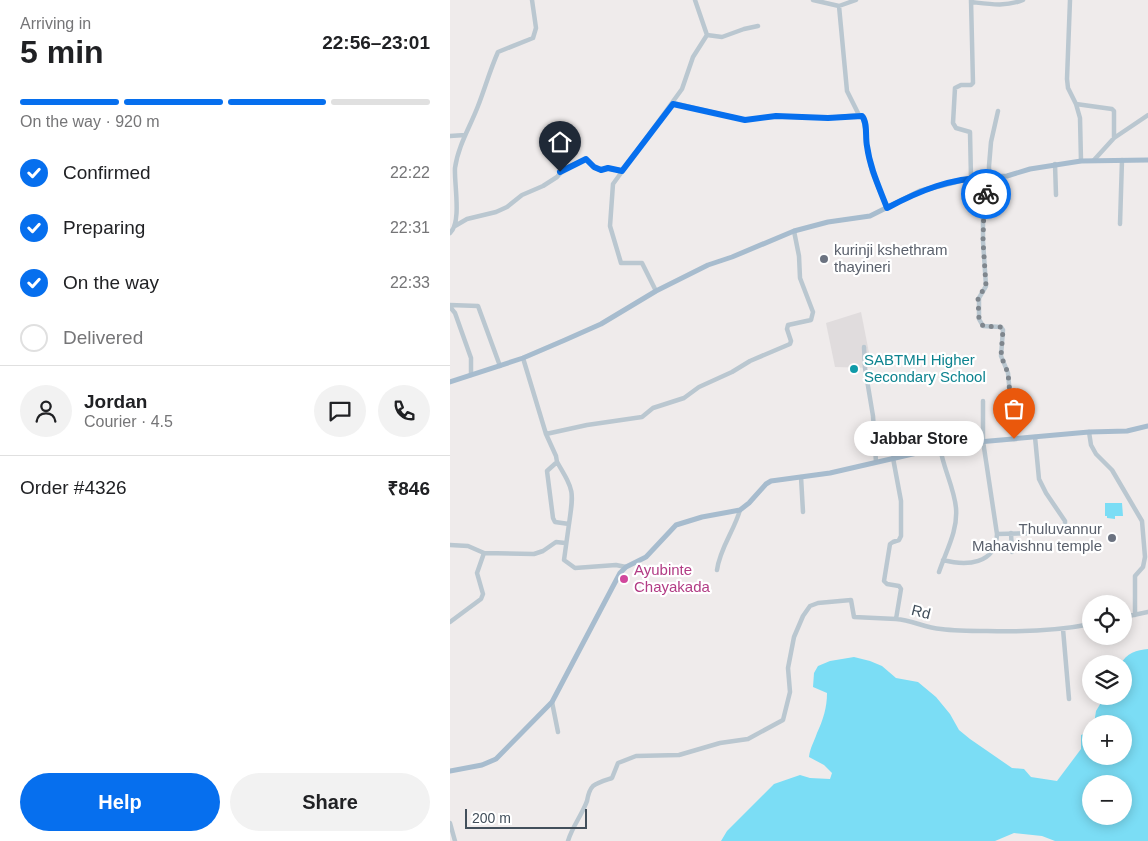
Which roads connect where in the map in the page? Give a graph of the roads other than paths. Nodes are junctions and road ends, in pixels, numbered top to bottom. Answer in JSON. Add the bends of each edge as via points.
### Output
{"nodes":[{"id":1,"x":532,"y":0,"type":"edge"},
{"id":2,"x":695,"y":0,"type":"edge"},
{"id":3,"x":813,"y":0,"type":"edge"},
{"id":4,"x":856,"y":0,"type":"edge"},
{"id":5,"x":1023,"y":0,"type":"edge"},
{"id":6,"x":1070,"y":0,"type":"edge"},
{"id":7,"x":971,"y":1,"type":"edge"},
{"id":8,"x":839,"y":6,"type":"junction"},
{"id":9,"x":758,"y":26,"type":"dead end"},
{"id":10,"x":707,"y":35,"type":"junction"},
{"id":11,"x":673,"y":104,"type":"junction"},
{"id":12,"x":1076,"y":104,"type":"junction"},
{"id":13,"x":998,"y":111,"type":"dead end"},
{"id":14,"x":858,"y":115,"type":"junction"},
{"id":15,"x":1148,"y":115,"type":"edge"},
{"id":16,"x":465,"y":134,"type":"junction"},
{"id":17,"x":450,"y":136,"type":"edge"},
{"id":18,"x":1114,"y":138,"type":"junction"},
{"id":19,"x":1094,"y":160,"type":"junction"},
{"id":20,"x":1122,"y":160,"type":"junction"},
{"id":21,"x":1148,"y":160,"type":"edge"},
{"id":22,"x":1081,"y":161,"type":"junction"},
{"id":23,"x":1055,"y":164,"type":"junction"},
{"id":24,"x":622,"y":171,"type":"junction"},
{"id":25,"x":971,"y":178,"type":"junction"},
{"id":26,"x":989,"y":178,"type":"junction"},
{"id":27,"x":1056,"y":195,"type":"dead end"},
{"id":28,"x":887,"y":208,"type":"junction"},
{"id":29,"x":1120,"y":224,"type":"dead end"},
{"id":30,"x":455,"y":226,"type":"junction"},
{"id":31,"x":794,"y":231,"type":"junction"},
{"id":32,"x":450,"y":233,"type":"edge"},
{"id":33,"x":656,"y":291,"type":"junction"},
{"id":34,"x":450,"y":306,"type":"edge"},
{"id":35,"x":864,"y":347,"type":"dead end"},
{"id":36,"x":523,"y":358,"type":"junction"},
{"id":37,"x":500,"y":366,"type":"junction"},
{"id":38,"x":471,"y":374,"type":"junction"},
{"id":39,"x":450,"y":382,"type":"edge"},
{"id":40,"x":983,"y":401,"type":"dead end"},
{"id":41,"x":1148,"y":426,"type":"edge"},
{"id":42,"x":1089,"y":432,"type":"junction"},
{"id":43,"x":546,"y":434,"type":"junction"},
{"id":44,"x":1034,"y":437,"type":"junction"},
{"id":45,"x":1014,"y":439,"type":"junction"},
{"id":46,"x":983,"y":441,"type":"junction"},
{"id":47,"x":940,"y":447,"type":"junction"},
{"id":48,"x":893,"y":458,"type":"junction"},
{"id":49,"x":557,"y":462,"type":"junction"},
{"id":50,"x":876,"y":462,"type":"junction"},
{"id":51,"x":801,"y":477,"type":"junction"},
{"id":52,"x":740,"y":510,"type":"junction"},
{"id":53,"x":803,"y":512,"type":"dead end"},
{"id":54,"x":569,"y":524,"type":"junction"},
{"id":55,"x":1011,"y":533,"type":"junction"},
{"id":56,"x":997,"y":534,"type":"junction"},
{"id":57,"x":566,"y":543,"type":"junction"},
{"id":58,"x":450,"y":545,"type":"edge"},
{"id":59,"x":1012,"y":552,"type":"dead end"},
{"id":60,"x":484,"y":553,"type":"junction"},
{"id":61,"x":943,"y":560,"type":"junction"},
{"id":62,"x":626,"y":566,"type":"junction"},
{"id":63,"x":717,"y":570,"type":"dead end"},
{"id":64,"x":938,"y":572,"type":"dead end"},
{"id":65,"x":1148,"y":612,"type":"edge"},
{"id":66,"x":1135,"y":615,"type":"junction"},
{"id":67,"x":1132,"y":616,"type":"edge"},
{"id":68,"x":896,"y":619,"type":"junction"},
{"id":69,"x":450,"y":622,"type":"edge"},
{"id":70,"x":1082,"y":626,"type":"edge"},
{"id":71,"x":1063,"y":629,"type":"junction"},
{"id":72,"x":1068,"y":699,"type":"dead end"},
{"id":73,"x":552,"y":702,"type":"junction"},
{"id":74,"x":558,"y":732,"type":"dead end"},
{"id":75,"x":450,"y":771,"type":"edge"},
{"id":76,"x":450,"y":823,"type":"edge"},
{"id":77,"x":455,"y":841,"type":"edge"},
{"id":78,"x":568,"y":841,"type":"edge"}],
"edges":[{"from":1,"to":16,"type":"street","via":[[536,28],[533,38],[498,52]]},
{"from":2,"to":10,"type":"street"},
{"from":3,"to":8,"type":"street"},
{"from":4,"to":8,"type":"street"},
{"from":5,"to":7,"type":"street","via":[[1004,5]]},
{"from":6,"to":12,"type":"street","via":[[1067,79]]},
{"from":7,"to":25,"type":"street","via":[[972,83],[971,86],[955,88],[953,123],[956,128],[970,132]]},
{"from":8,"to":14,"type":"street","via":[[847,91]]},
{"from":9,"to":10,"type":"street","via":[[722,37]]},
{"from":10,"to":11,"type":"street"},
{"from":11,"to":14,"type":"street","via":[[745,120],[776,116],[828,118]]},
{"from":11,"to":24,"type":"street"},
{"from":12,"to":18,"type":"street","via":[[1112,109],[1115,114]]},
{"from":12,"to":22,"type":"street","via":[[1080,118]]},
{"from":13,"to":26,"type":"street"},
{"from":14,"to":28,"type":"street","via":[[864,117],[872,172]]},
{"from":15,"to":18,"type":"street"},
{"from":16,"to":17,"type":"street"},
{"from":16,"to":30,"type":"street","via":[[455,171]]},
{"from":18,"to":19,"type":"street"},
{"from":19,"to":20,"type":"main road"},
{"from":19,"to":22,"type":"main road"},
{"from":20,"to":21,"type":"main road"},
{"from":20,"to":29,"type":"street"},
{"from":22,"to":23,"type":"main road"},
{"from":23,"to":26,"type":"main road"},
{"from":23,"to":27,"type":"street"},
{"from":24,"to":30,"type":"street","via":[[601,170],[586,159],[564,169],[557,177],[522,195],[507,207],[466,219]]},
{"from":24,"to":33,"type":"street","via":[[613,184],[610,226],[621,263],[642,263]]},
{"from":25,"to":26,"type":"main road"},
{"from":25,"to":28,"type":"main road","via":[[920,191]]},
{"from":26,"to":45,"type":"street","via":[[983,214],[986,286],[978,298],[979,319],[983,326],[1001,327],[1003,330],[1001,356],[1008,373]]},
{"from":28,"to":31,"type":"main road","via":[[870,216]]},
{"from":30,"to":32,"type":"street"},
{"from":31,"to":33,"type":"main road","via":[[708,265]]},
{"from":31,"to":43,"type":"street","via":[[800,278],[813,312],[811,320],[788,325],[790,344],[642,416]]},
{"from":33,"to":36,"type":"main road","via":[[601,324]]},
{"from":34,"to":37,"type":"street","via":[[478,306]]},
{"from":34,"to":38,"type":"street","via":[[472,358]]},
{"from":35,"to":50,"type":"street"},
{"from":36,"to":37,"type":"main road"},
{"from":36,"to":43,"type":"street"},
{"from":37,"to":38,"type":"main road"},
{"from":38,"to":39,"type":"main road"},
{"from":40,"to":46,"type":"street"},
{"from":41,"to":42,"type":"main road","via":[[1127,431]]},
{"from":42,"to":44,"type":"main road"},
{"from":42,"to":66,"type":"street","via":[[1096,454],[1112,470],[1142,521],[1145,557],[1143,567],[1135,576]]},
{"from":43,"to":49,"type":"street"},
{"from":44,"to":45,"type":"main road"},
{"from":44,"to":55,"type":"street","via":[[1039,479],[1066,524],[1044,533]]},
{"from":45,"to":46,"type":"main road"},
{"from":46,"to":47,"type":"main road"},
{"from":46,"to":56,"type":"street"},
{"from":47,"to":48,"type":"main road"},
{"from":47,"to":61,"type":"street","via":[[956,508],[954,532]]},
{"from":48,"to":50,"type":"main road"},
{"from":48,"to":68,"type":"street","name":"Rd","via":[[901,501],[901,536],[890,544],[884,581],[902,588]]},
{"from":49,"to":54,"type":"street","via":[[572,488]]},
{"from":49,"to":54,"type":"street","via":[[546,471],[553,518],[555,522]]},
{"from":50,"to":51,"type":"main road"},
{"from":51,"to":52,"type":"main road","via":[[766,484]]},
{"from":51,"to":53,"type":"street"},
{"from":52,"to":62,"type":"main road","via":[[676,525],[646,557]]},
{"from":52,"to":63,"type":"street","via":[[718,560]]},
{"from":54,"to":57,"type":"street"},
{"from":55,"to":56,"type":"street"},
{"from":55,"to":59,"type":"street"},
{"from":56,"to":61,"type":"street","via":[[990,554],[978,561],[965,564]]},
{"from":57,"to":60,"type":"street","via":[[556,542],[534,554]]},
{"from":57,"to":62,"type":"street","via":[[564,560],[575,568]]},
{"from":58,"to":60,"type":"street","via":[[468,546]]},
{"from":60,"to":69,"type":"street","via":[[477,573],[482,599]]},
{"from":61,"to":64,"type":"street"},
{"from":62,"to":73,"type":"main road"},
{"from":65,"to":66,"type":"street"},
{"from":66,"to":67,"type":"street"},
{"from":68,"to":71,"type":"street","name":"Rd","via":[[941,629]]},
{"from":68,"to":78,"type":"street","via":[[854,617],[851,600],[810,606],[794,637],[788,668],[790,692],[783,720],[748,739],[679,755],[636,756],[618,763],[612,778],[589,791]]},
{"from":70,"to":71,"type":"street","name":"Rd"},
{"from":71,"to":72,"type":"street"},
{"from":73,"to":74,"type":"street"},
{"from":73,"to":75,"type":"main road","via":[[496,759]]},
{"from":76,"to":77,"type":"street"}]}
